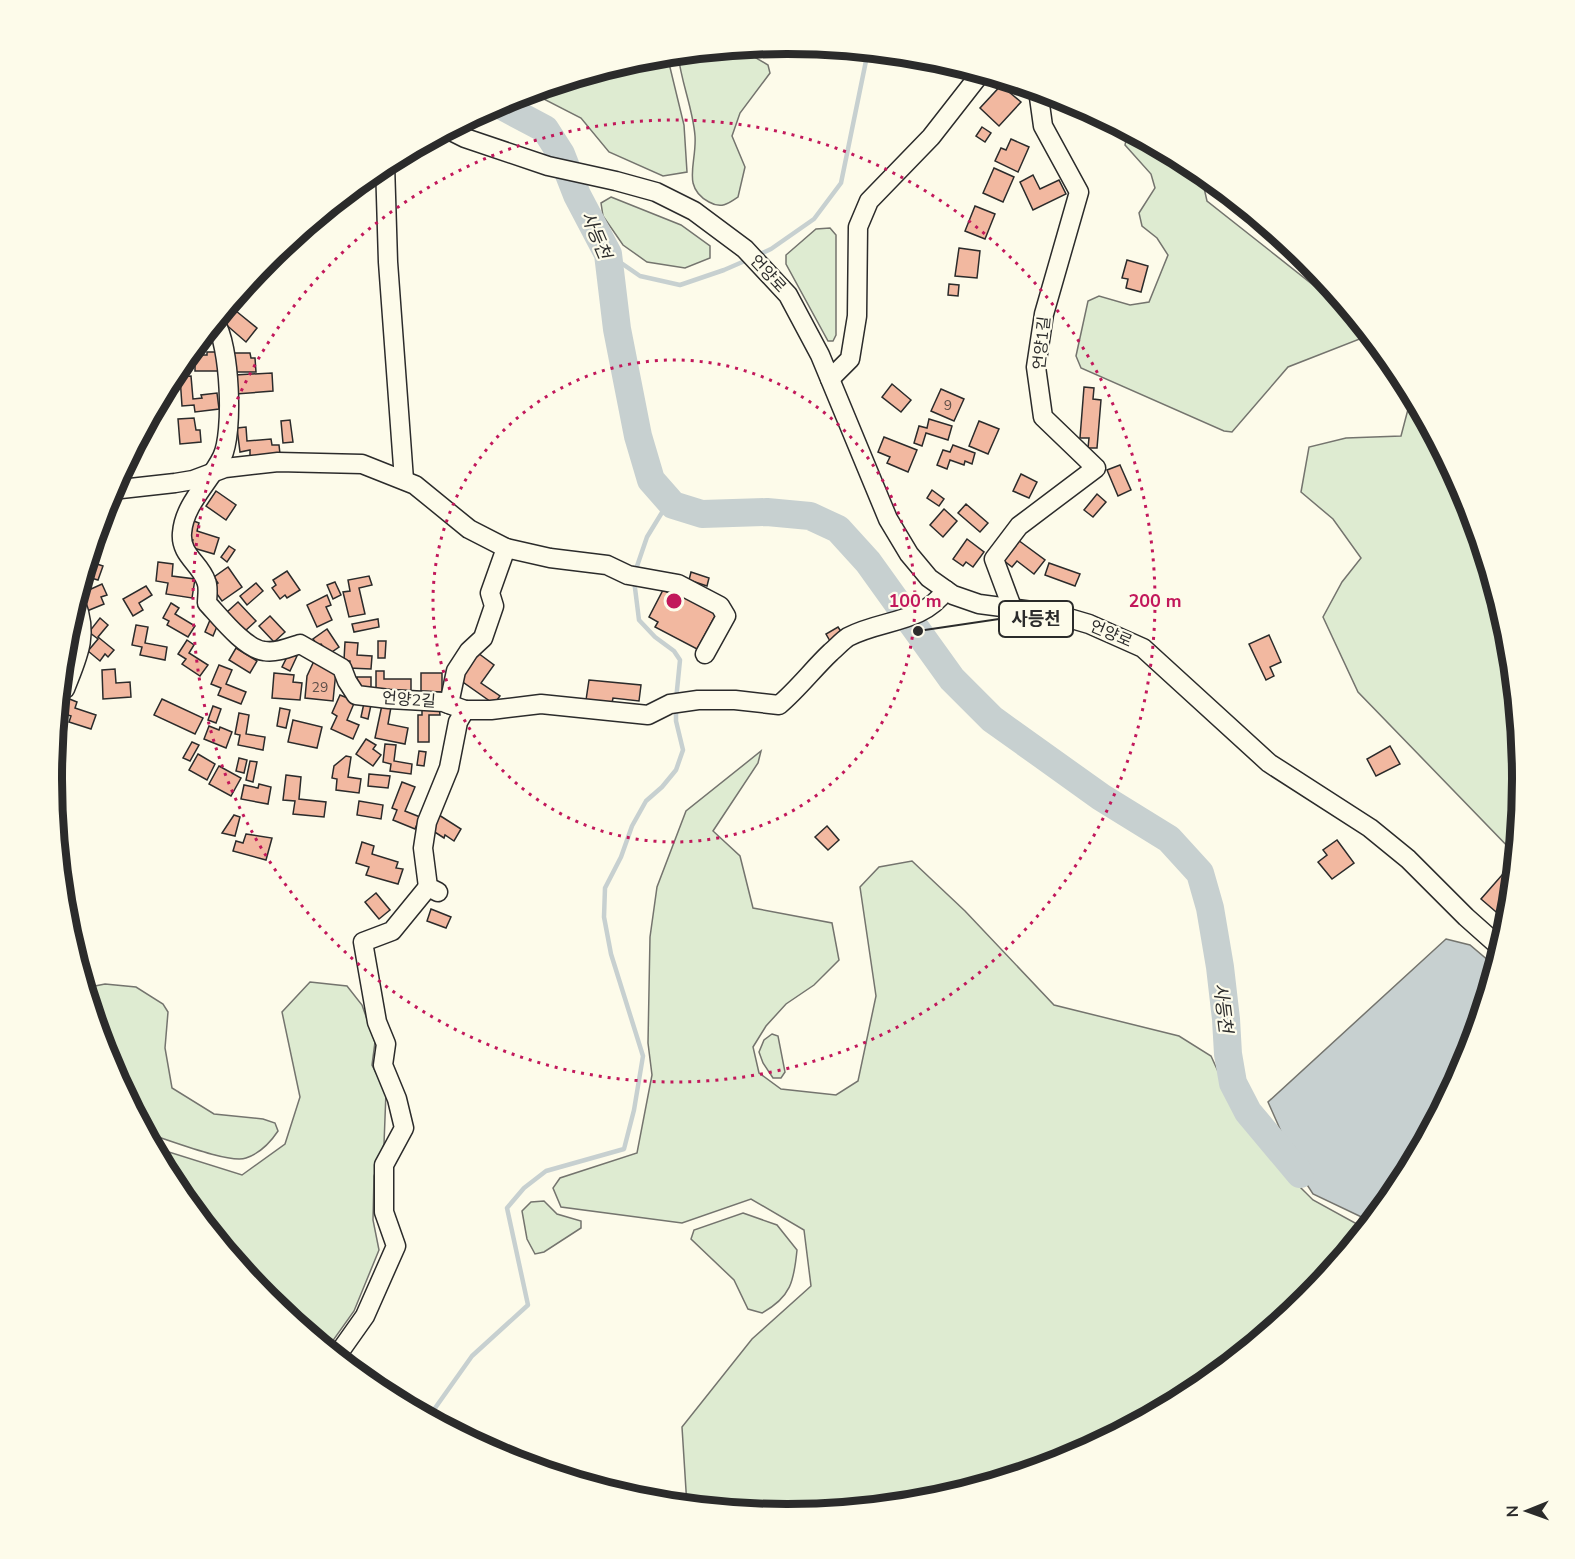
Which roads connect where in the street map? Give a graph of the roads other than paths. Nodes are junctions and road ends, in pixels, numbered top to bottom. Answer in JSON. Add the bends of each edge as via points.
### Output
{"nodes":[{"id":1,"x":976,"y":79,"type":"edge"},
{"id":2,"x":1039,"y":100,"type":"edge"},
{"id":3,"x":457,"y":134,"type":"edge"},
{"id":4,"x":384,"y":176,"type":"edge"},
{"id":5,"x":219,"y":329,"type":"edge"},
{"id":6,"x":830,"y":378,"type":"junction"},
{"id":7,"x":210,"y":474,"type":"junction"},
{"id":8,"x":404,"y":480,"type":"junction"},
{"id":9,"x":123,"y":489,"type":"edge"},
{"id":10,"x":506,"y":548,"type":"junction"},
{"id":11,"x":946,"y":590,"type":"junction"},
{"id":12,"x":1013,"y":610,"type":"junction"},
{"id":13,"x":81,"y":617,"type":"edge"},
{"id":14,"x":705,"y":654,"type":"dead end"},
{"id":15,"x":70,"y":676,"type":"edge"},
{"id":16,"x":457,"y":707,"type":"junction"},
{"id":17,"x":1494,"y":942,"type":"edge"},
{"id":18,"x":341,"y":1351,"type":"edge"}],
"edges":[{"from":1,"to":6,"type":"street","via":[[931,137],[869,201],[858,227],[857,316],[850,359]]},
{"from":2,"to":12,"type":"street","name":"언양1길","via":[[1043,126],[1079,192],[1044,315],[1036,367],[1043,417],[1096,468],[1019,526],[994,559]]},
{"from":3,"to":6,"type":"street","name":"언양로","via":[[548,166],[656,192],[694,211],[745,249],[788,295]]},
{"from":4,"to":8,"type":"street"},
{"from":5,"to":7,"type":"street","name":"언양2길","via":[[226,354],[227,432],[223,456]]},
{"from":6,"to":11,"type":"street","name":"언양로","via":[[888,519],[909,554],[929,578]]},
{"from":7,"to":8,"type":"street","via":[[225,468],[278,462],[362,464]]},
{"from":7,"to":9,"type":"street","via":[[193,480]]},
{"from":7,"to":16,"type":"street","name":"언양2길","via":[[184,521],[182,546],[207,581],[207,603],[237,636],[261,651],[280,651],[300,644],[342,668],[356,695]]},
{"from":8,"to":10,"type":"street","via":[[469,529]]},
{"from":10,"to":14,"type":"street","via":[[607,565],[636,576],[678,584],[720,606],[726,616]]},
{"from":10,"to":16,"type":"street","via":[[490,593],[494,606],[483,638],[456,671]]},
{"from":11,"to":12,"type":"street","name":"언양로","via":[[952,596]]},
{"from":11,"to":16,"type":"street","name":"언양2길","via":[[924,612],[847,638],[779,705],[735,700],[675,703],[648,715],[541,704],[491,710]]},
{"from":12,"to":17,"type":"street","name":"언양로","via":[[1055,614],[1123,637],[1143,648],[1269,763],[1370,828],[1400,853]]},
{"from":13,"to":15,"type":"street","via":[[82,646]]},
{"from":16,"to":18,"type":"street","via":[[449,768],[427,822],[423,848],[434,890],[392,931],[363,942],[377,1022],[386,1044],[383,1065],[398,1100],[404,1128],[384,1165],[384,1212],[396,1246],[365,1316]]}]}
